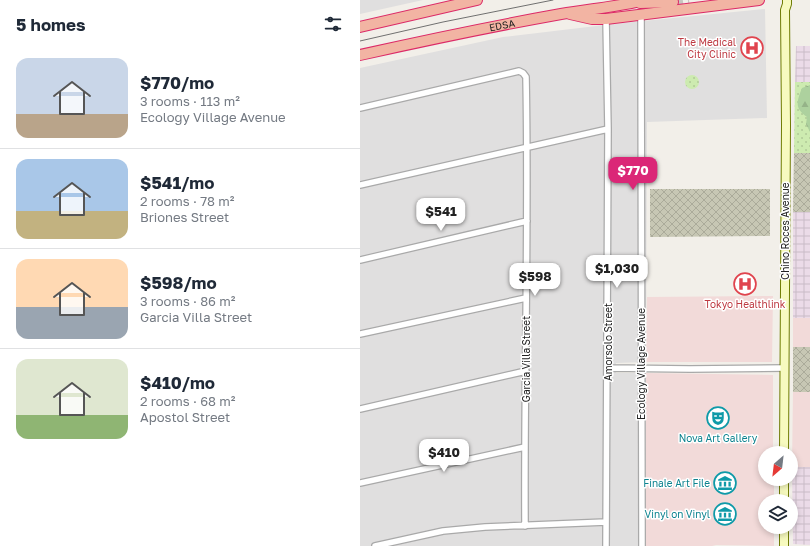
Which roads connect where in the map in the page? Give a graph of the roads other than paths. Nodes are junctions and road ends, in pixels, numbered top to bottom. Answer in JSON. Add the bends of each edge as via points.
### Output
{"nodes":[{"id":1,"x":477,"y":0,"type":"edge"},
{"id":2,"x":645,"y":0,"type":"edge"},
{"id":3,"x":759,"y":0,"type":"edge"},
{"id":4,"x":781,"y":0,"type":"edge"},
{"id":5,"x":787,"y":0,"type":"edge"},
{"id":6,"x":673,"y":2,"type":"dead end"},
{"id":7,"x":634,"y":3,"type":"junction"},
{"id":8,"x":785,"y":10,"type":"junction"},
{"id":9,"x":564,"y":13,"type":"junction"},
{"id":10,"x":641,"y":15,"type":"junction"},
{"id":11,"x":606,"y":19,"type":"junction"},
{"id":12,"x":360,"y":27,"type":"edge"},
{"id":13,"x":360,"y":55,"type":"edge"},
{"id":14,"x":360,"y":108,"type":"edge"},
{"id":15,"x":608,"y":129,"type":"junction"},
{"id":16,"x":527,"y":146,"type":"junction"},
{"id":17,"x":360,"y":186,"type":"edge"},
{"id":18,"x":527,"y":221,"type":"junction"},
{"id":19,"x":360,"y":260,"type":"edge"},
{"id":20,"x":526,"y":298,"type":"junction"},
{"id":21,"x":360,"y":334,"type":"edge"},
{"id":22,"x":608,"y":368,"type":"junction"},
{"id":23,"x":641,"y":368,"type":"junction"},
{"id":24,"x":785,"y":368,"type":"junction"},
{"id":25,"x":526,"y":372,"type":"junction"},
{"id":26,"x":360,"y":409,"type":"edge"},
{"id":27,"x":784,"y":446,"type":"edge"},
{"id":28,"x":525,"y":447,"type":"junction"},
{"id":29,"x":360,"y":483,"type":"edge"},
{"id":30,"x":606,"y":522,"type":"junction"},
{"id":31,"x":525,"y":526,"type":"junction"},
{"id":32,"x":784,"y":534,"type":"edge"},
{"id":33,"x":375,"y":546,"type":"edge"},
{"id":34,"x":606,"y":546,"type":"edge"},
{"id":35,"x":642,"y":546,"type":"edge"},
{"id":36,"x":784,"y":546,"type":"edge"}],
"edges":[{"from":1,"to":12,"type":"highway"},
{"from":2,"to":7,"type":"highway","name":"EDSA"},
{"from":3,"to":10,"type":"highway"},
{"from":4,"to":8,"type":"main road","name":"Chino Roces Avenue"},
{"from":5,"to":8,"type":"main road","name":"Chino Roces Avenue"},
{"from":6,"to":7,"type":"highway"},
{"from":7,"to":9,"type":"highway","name":"EDSA"},
{"from":8,"to":24,"type":"main road","name":"Chino Roces Avenue"},
{"from":9,"to":11,"type":"highway"},
{"from":9,"to":13,"type":"highway","name":"EDSA"},
{"from":10,"to":11,"type":"highway"},
{"from":10,"to":23,"type":"street","name":"Ecology Village Avenue"},
{"from":11,"to":15,"type":"street","name":"Amorsolo Street"},
{"from":14,"to":16,"type":"street","name":"Garcia Villa Street","via":[[519,71],[526,77]]},
{"from":15,"to":16,"type":"street"},
{"from":15,"to":22,"type":"street","name":"Amorsolo Street"},
{"from":16,"to":17,"type":"street"},
{"from":16,"to":18,"type":"street","name":"Garcia Villa Street"},
{"from":18,"to":19,"type":"street"},
{"from":18,"to":20,"type":"street","name":"Garcia Villa Street"},
{"from":20,"to":21,"type":"street"},
{"from":20,"to":25,"type":"street","name":"Garcia Villa Street"},
{"from":22,"to":23,"type":"street"},
{"from":22,"to":30,"type":"street","name":"Amorsolo Street"},
{"from":23,"to":24,"type":"street"},
{"from":23,"to":35,"type":"street","name":"Ecology Village Avenue"},
{"from":24,"to":27,"type":"main road","name":"Chino Roces Avenue"},
{"from":25,"to":26,"type":"street"},
{"from":25,"to":28,"type":"street","name":"Garcia Villa Street"},
{"from":28,"to":29,"type":"street"},
{"from":28,"to":31,"type":"street","name":"Garcia Villa Street"},
{"from":30,"to":31,"type":"street"},
{"from":30,"to":34,"type":"street","name":"Amorsolo Street"},
{"from":31,"to":33,"type":"street","via":[[443,531]]},
{"from":32,"to":36,"type":"main road"}]}
